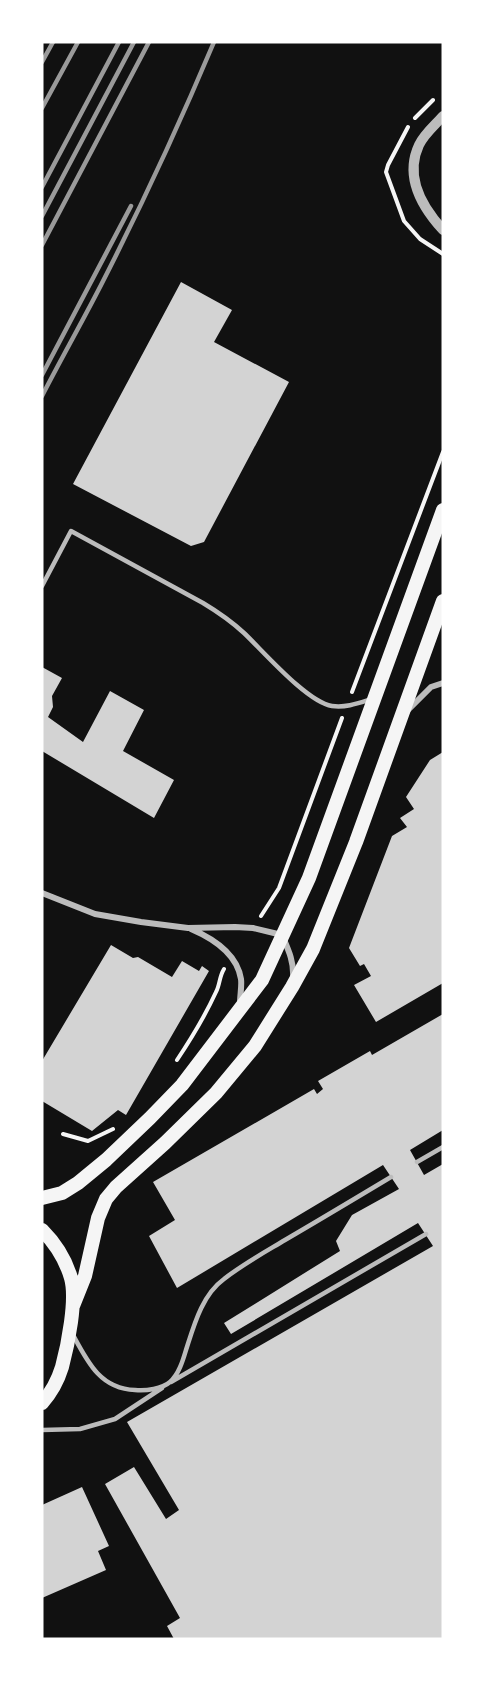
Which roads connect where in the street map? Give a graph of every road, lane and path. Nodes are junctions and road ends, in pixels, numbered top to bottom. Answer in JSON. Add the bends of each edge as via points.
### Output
{"nodes":[{"id":1,"x":433,"y":100,"type":"dead end"},
{"id":2,"x":443,"y":116,"type":"edge"},
{"id":3,"x":415,"y":118,"type":"dead end"},
{"id":4,"x":408,"y":126,"type":"dead end"},
{"id":5,"x":439,"y":222,"type":"edge"},
{"id":6,"x":443,"y":230,"type":"edge"},
{"id":7,"x":443,"y":254,"type":"edge"},
{"id":8,"x":443,"y":453,"type":"edge"},
{"id":9,"x":443,"y":510,"type":"edge"},
{"id":10,"x":42,"y":586,"type":"edge"},
{"id":11,"x":443,"y":601,"type":"edge"},
{"id":12,"x":443,"y":683,"type":"edge"},
{"id":13,"x":352,"y":692,"type":"dead end"},
{"id":14,"x":374,"y":698,"type":"junction"},
{"id":15,"x":403,"y":715,"type":"junction"},
{"id":16,"x":337,"y":730,"type":"dead end"},
{"id":17,"x":42,"y":893,"type":"edge"},
{"id":18,"x":260,"y":918,"type":"dead end"},
{"id":19,"x":188,"y":928,"type":"junction"},
{"id":20,"x":282,"y":935,"type":"junction"},
{"id":21,"x":221,"y":975,"type":"dead end"},
{"id":22,"x":292,"y":987,"type":"junction"},
{"id":23,"x":240,"y":1008,"type":"junction"},
{"id":24,"x":177,"y":1061,"type":"dead end"},
{"id":25,"x":114,"y":1128,"type":"dead end"},
{"id":26,"x":63,"y":1134,"type":"dead end"},
{"id":27,"x":443,"y":1147,"type":"edge"},
{"id":28,"x":417,"y":1162,"type":"dead end"},
{"id":29,"x":391,"y":1177,"type":"dead end"},
{"id":30,"x":42,"y":1198,"type":"edge"},
{"id":31,"x":42,"y":1230,"type":"edge"},
{"id":32,"x":426,"y":1234,"type":"dead end"},
{"id":33,"x":73,"y":1306,"type":"junction"},
{"id":34,"x":70,"y":1328,"type":"junction"},
{"id":35,"x":170,"y":1383,"type":"junction"},
{"id":36,"x":42,"y":1404,"type":"edge"},
{"id":37,"x":42,"y":1430,"type":"edge"}],
"edges":[{"from":1,"to":3,"type":"path"},
{"from":2,"to":5,"type":"street","via":[[419,143],[414,160],[419,197]]},
{"from":4,"to":7,"type":"path","via":[[386,172],[405,221],[420,239]]},
{"from":5,"to":6,"type":"street"},
{"from":8,"to":13,"type":"path"},
{"from":9,"to":14,"type":"main road"},
{"from":10,"to":14,"type":"lane","via":[[71,531],[223,615],[319,702],[346,707]]},
{"from":11,"to":15,"type":"main road"},
{"from":12,"to":15,"type":"street","via":[[431,687]]},
{"from":14,"to":20,"type":"main road","via":[[309,878]]},
{"from":15,"to":22,"type":"main road","via":[[313,949]]},
{"from":16,"to":18,"type":"path","via":[[279,888]]},
{"from":17,"to":19,"type":"street","via":[[95,915]]},
{"from":19,"to":20,"type":"street","via":[[253,928]]},
{"from":19,"to":23,"type":"street","via":[[208,936],[232,958],[241,979]]},
{"from":20,"to":22,"type":"street","via":[[294,967]]},
{"from":20,"to":23,"type":"main road","via":[[262,980]]},
{"from":21,"to":24,"type":"path","via":[[218,989]]},
{"from":22,"to":33,"type":"main road","via":[[255,1046],[216,1093],[106,1199]]},
{"from":23,"to":30,"type":"main road","via":[[182,1085],[150,1118],[78,1183],[62,1193]]},
{"from":25,"to":26,"type":"path","via":[[88,1141]]},
{"from":27,"to":28,"type":"lane"},
{"from":29,"to":35,"type":"lane","via":[[222,1280],[201,1307],[184,1358]]},
{"from":31,"to":33,"type":"main road","via":[[64,1260],[72,1280]]},
{"from":32,"to":35,"type":"lane"},
{"from":33,"to":34,"type":"main road"},
{"from":34,"to":35,"type":"lane","via":[[98,1374],[110,1384],[142,1391]]},
{"from":34,"to":36,"type":"main road","via":[[62,1367]]},
{"from":35,"to":37,"type":"lane","via":[[115,1419],[80,1428]]}]}
